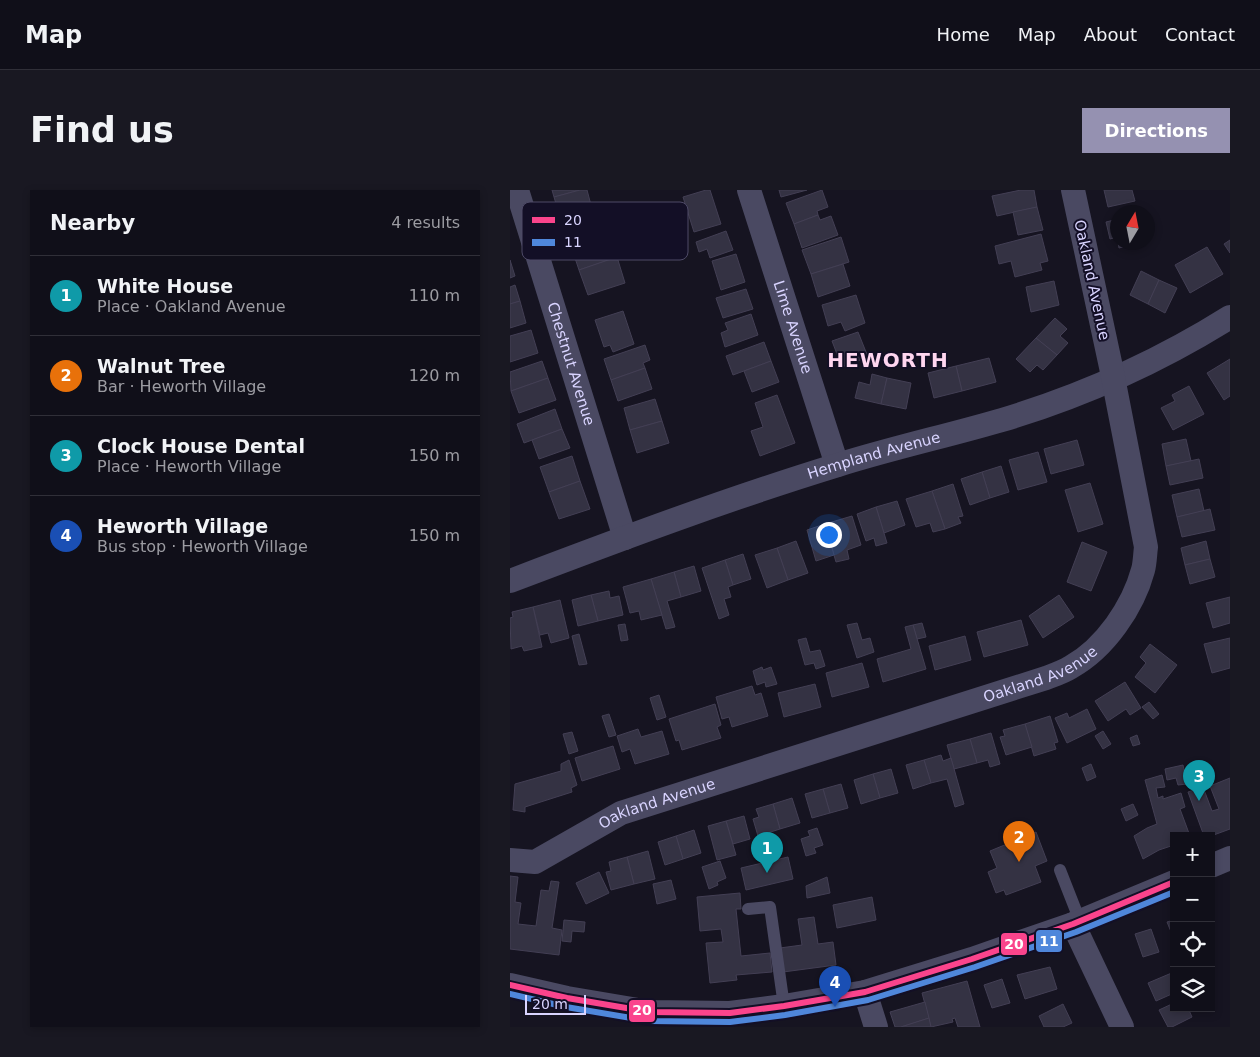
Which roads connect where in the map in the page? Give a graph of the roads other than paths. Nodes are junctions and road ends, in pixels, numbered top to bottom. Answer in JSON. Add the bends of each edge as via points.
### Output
{"nodes":[{"id":1,"x":517,"y":190,"type":"edge"},
{"id":2,"x":749,"y":190,"type":"edge"},
{"id":3,"x":1073,"y":190,"type":"edge"},
{"id":4,"x":522,"y":206,"type":"edge"},
{"id":5,"x":539,"y":260,"type":"edge"},
{"id":6,"x":1230,"y":317,"type":"edge"},
{"id":7,"x":1112,"y":380,"type":"junction"},
{"id":8,"x":837,"y":465,"type":"junction"},
{"id":9,"x":625,"y":538,"type":"junction"},
{"id":10,"x":510,"y":581,"type":"edge"},
{"id":11,"x":1230,"y":858,"type":"edge"},
{"id":12,"x":510,"y":860,"type":"edge"},
{"id":13,"x":1215,"y":864,"type":"edge"},
{"id":14,"x":1060,"y":870,"type":"dead end"},
{"id":15,"x":1170,"y":884,"type":"edge"},
{"id":16,"x":748,"y":909,"type":"dead end"},
{"id":17,"x":1077,"y":923,"type":"junction"},
{"id":18,"x":510,"y":985,"type":"edge"},
{"id":19,"x":865,"y":992,"type":"junction"},
{"id":20,"x":784,"y":1006,"type":"junction"},
{"id":21,"x":876,"y":1027,"type":"edge"},
{"id":22,"x":1122,"y":1027,"type":"edge"}],
"edges":[{"from":1,"to":4,"type":"street","name":"Chestnut Avenue"},
{"from":2,"to":8,"type":"street","name":"Lime Avenue"},
{"from":3,"to":7,"type":"street","name":"Oakland Avenue"},
{"from":5,"to":9,"type":"street","name":"Chestnut Avenue"},
{"from":6,"to":7,"type":"street","name":"Hempland Avenue"},
{"from":7,"to":8,"type":"street","name":"Hempland Avenue","via":[[1002,420]]},
{"from":7,"to":12,"type":"street","name":"Oakland Avenue","via":[[1146,547],[1144,568],[1136,590],[1108,635],[1091,652],[1071,667],[1046,678],[621,813],[535,862]]},
{"from":8,"to":9,"type":"street","name":"Hempland Avenue"},
{"from":9,"to":10,"type":"street","name":"Hempland Avenue"},
{"from":11,"to":13,"type":"street"},
{"from":14,"to":17,"type":"lane"},
{"from":15,"to":17,"type":"street"},
{"from":16,"to":20,"type":"lane","via":[[770,907]]},
{"from":17,"to":19,"type":"street"},
{"from":17,"to":22,"type":"street"},
{"from":18,"to":20,"type":"street","via":[[650,1012],[730,1014]]},
{"from":19,"to":20,"type":"street"},
{"from":19,"to":21,"type":"street"}]}
